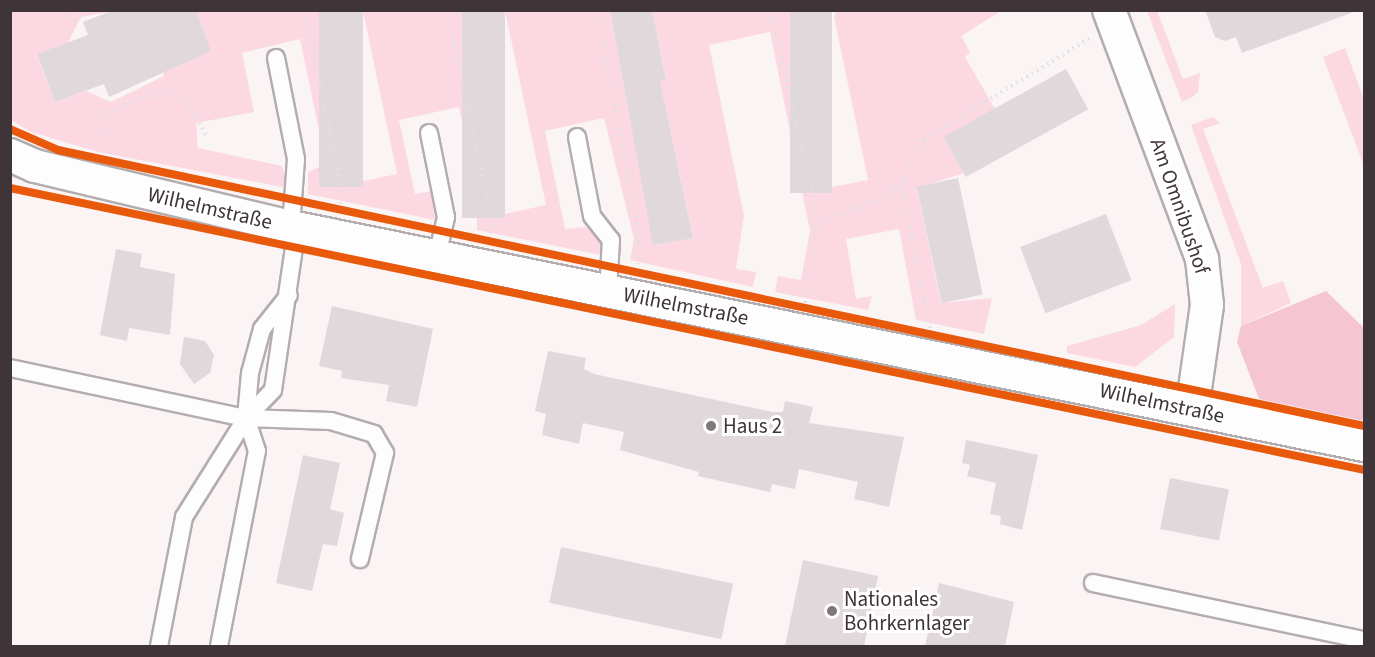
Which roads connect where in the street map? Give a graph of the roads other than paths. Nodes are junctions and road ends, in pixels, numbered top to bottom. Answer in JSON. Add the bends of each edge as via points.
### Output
{"nodes":[{"id":1,"x":1109,"y":10,"type":"edge"},
{"id":2,"x":276,"y":58,"type":"dead end"},
{"id":3,"x":429,"y":134,"type":"dead end"},
{"id":4,"x":577,"y":137,"type":"dead end"},
{"id":5,"x":10,"y":155,"type":"edge"},
{"id":6,"x":294,"y":227,"type":"junction"},
{"id":7,"x":437,"y":256,"type":"junction"},
{"id":8,"x":608,"y":291,"type":"junction"},
{"id":9,"x":291,"y":293,"type":"junction"},
{"id":10,"x":10,"y":368,"type":"edge"},
{"id":11,"x":1192,"y":409,"type":"junction"},
{"id":12,"x":246,"y":418,"type":"junction"},
{"id":13,"x":1365,"y":445,"type":"edge"},
{"id":14,"x":360,"y":559,"type":"dead end"},
{"id":15,"x":1093,"y":583,"type":"dead end"},
{"id":16,"x":1365,"y":640,"type":"edge"},
{"id":17,"x":159,"y":646,"type":"edge"},
{"id":18,"x":219,"y":646,"type":"edge"}],
"edges":[{"from":1,"to":11,"type":"street","name":"Am Omnibushof","via":[[1202,259],[1207,305]]},
{"from":2,"to":6,"type":"lane","via":[[296,159]]},
{"from":3,"to":7,"type":"lane","via":[[446,217]]},
{"from":4,"to":8,"type":"lane","via":[[592,216],[611,240]]},
{"from":5,"to":6,"type":"street","name":"Wilhelmstraße","via":[[35,166]]},
{"from":6,"to":7,"type":"street","name":"Wilhelmstraße"},
{"from":6,"to":9,"type":"lane"},
{"from":7,"to":8,"type":"street","name":"Wilhelmstraße"},
{"from":8,"to":11,"type":"street","name":"Wilhelmstraße"},
{"from":9,"to":12,"type":"lane","via":[[262,329]]},
{"from":9,"to":12,"type":"lane","via":[[273,390]]},
{"from":10,"to":12,"type":"lane"},
{"from":11,"to":13,"type":"street","name":"Wilhelmstraße"},
{"from":12,"to":14,"type":"lane","via":[[331,421],[382,441],[385,453]]},
{"from":12,"to":17,"type":"lane","via":[[184,517]]},
{"from":12,"to":18,"type":"lane","via":[[257,451]]},
{"from":15,"to":16,"type":"lane"}]}
